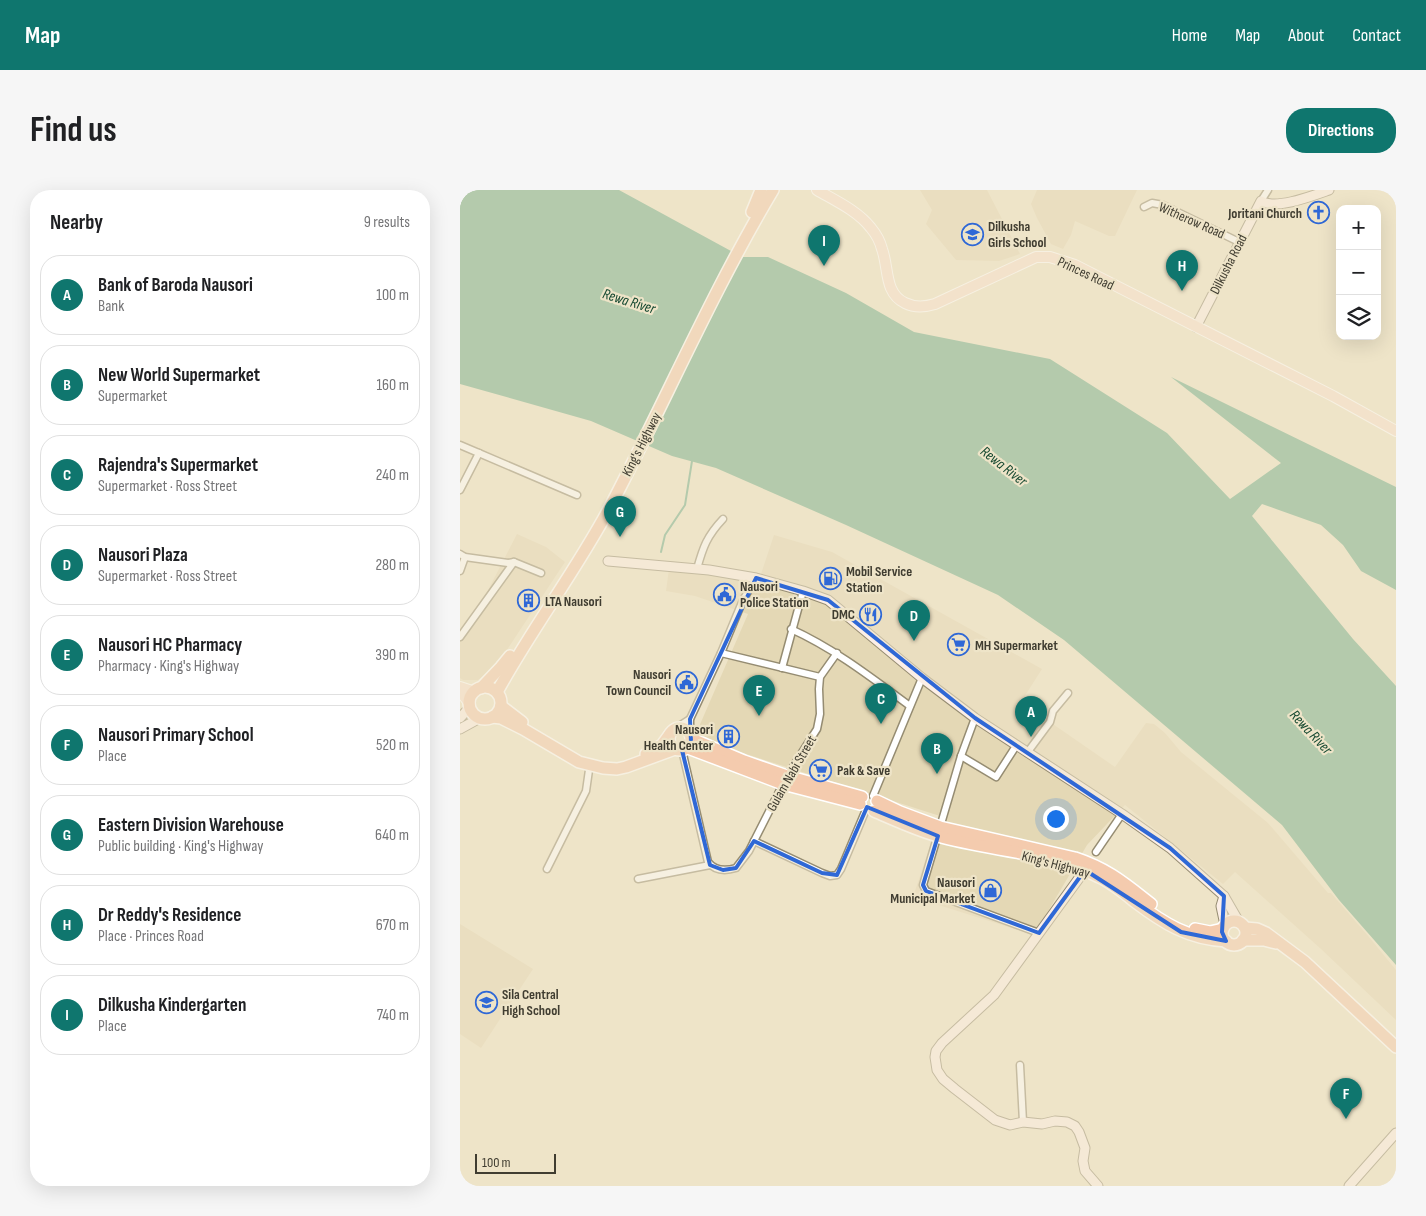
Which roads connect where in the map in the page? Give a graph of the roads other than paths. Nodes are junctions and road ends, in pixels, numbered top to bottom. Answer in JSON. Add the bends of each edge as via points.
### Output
{"nodes":[{"id":1,"x":761,"y":190,"type":"edge"},
{"id":2,"x":773,"y":190,"type":"edge"},
{"id":3,"x":818,"y":190,"type":"edge"},
{"id":4,"x":1268,"y":190,"type":"edge"},
{"id":5,"x":1328,"y":190,"type":"edge"},
{"id":6,"x":1261,"y":201,"type":"junction"},
{"id":7,"x":1144,"y":207,"type":"dead end"},
{"id":8,"x":1239,"y":242,"type":"junction"},
{"id":9,"x":738,"y":246,"type":"junction"},
{"id":10,"x":1196,"y":327,"type":"junction"},
{"id":11,"x":1396,"y":431,"type":"edge"},
{"id":12,"x":460,"y":445,"type":"edge"},
{"id":13,"x":479,"y":453,"type":"junction"},
{"id":14,"x":625,"y":470,"type":"junction"},
{"id":15,"x":460,"y":490,"type":"edge"},
{"id":16,"x":577,"y":495,"type":"dead end"},
{"id":17,"x":723,"y":519,"type":"dead end"},
{"id":18,"x":463,"y":556,"type":"edge"},
{"id":19,"x":608,"y":561,"type":"dead end"},
{"id":20,"x":514,"y":562,"type":"junction"},
{"id":21,"x":698,"y":569,"type":"junction"},
{"id":22,"x":460,"y":571,"type":"edge"},
{"id":23,"x":541,"y":573,"type":"dead end"},
{"id":24,"x":756,"y":578,"type":"junction"},
{"id":25,"x":803,"y":590,"type":"junction"},
{"id":26,"x":791,"y":629,"type":"junction"},
{"id":27,"x":460,"y":637,"type":"edge"},
{"id":28,"x":721,"y":653,"type":"junction"},
{"id":29,"x":837,"y":653,"type":"junction"},
{"id":30,"x":782,"y":668,"type":"junction"},
{"id":31,"x":820,"y":677,"type":"junction"},
{"id":32,"x":922,"y":678,"type":"junction"},
{"id":33,"x":460,"y":689,"type":"edge"},
{"id":34,"x":478,"y":690,"type":"junction"},
{"id":35,"x":496,"y":692,"type":"junction"},
{"id":36,"x":1068,"y":693,"type":"dead end"},
{"id":37,"x":470,"y":706,"type":"junction"},
{"id":38,"x":501,"y":706,"type":"junction"},
{"id":39,"x":910,"y":706,"type":"junction"},
{"id":40,"x":460,"y":718,"type":"edge"},
{"id":41,"x":486,"y":718,"type":"junction"},
{"id":42,"x":975,"y":718,"type":"junction"},
{"id":43,"x":690,"y":719,"type":"junction"},
{"id":44,"x":460,"y":728,"type":"edge"},
{"id":45,"x":673,"y":731,"type":"junction"},
{"id":46,"x":685,"y":743,"type":"junction"},
{"id":47,"x":1016,"y":746,"type":"junction"},
{"id":48,"x":1027,"y":753,"type":"junction"},
{"id":49,"x":961,"y":756,"type":"junction"},
{"id":50,"x":590,"y":763,"type":"junction"},
{"id":51,"x":785,"y":780,"type":"junction"},
{"id":52,"x":869,"y":804,"type":"junction"},
{"id":53,"x":1122,"y":814,"type":"junction"},
{"id":54,"x":939,"y":832,"type":"junction"},
{"id":55,"x":754,"y":841,"type":"junction"},
{"id":56,"x":1096,"y":852,"type":"dead end"},
{"id":57,"x":710,"y":865,"type":"junction"},
{"id":58,"x":547,"y":869,"type":"dead end"},
{"id":59,"x":1085,"y":870,"type":"junction"},
{"id":60,"x":638,"y":880,"type":"dead end"},
{"id":61,"x":1224,"y":896,"type":"junction"},
{"id":62,"x":1242,"y":925,"type":"junction"},
{"id":63,"x":1224,"y":927,"type":"junction"},
{"id":64,"x":1039,"y":933,"type":"junction"},
{"id":65,"x":1243,"y":940,"type":"junction"},
{"id":66,"x":1226,"y":941,"type":"junction"},
{"id":67,"x":1282,"y":945,"type":"junction"},
{"id":68,"x":1396,"y":1047,"type":"edge"},
{"id":69,"x":1020,"y":1065,"type":"dead end"},
{"id":70,"x":1023,"y":1122,"type":"junction"},
{"id":71,"x":1396,"y":1133,"type":"edge"},
{"id":72,"x":1098,"y":1186,"type":"edge"},
{"id":73,"x":1349,"y":1186,"type":"edge"}],
"edges":[{"from":1,"to":9,"type":"highway","name":"King's Highway"},
{"from":2,"to":9,"type":"highway","name":"King's Highway"},
{"from":3,"to":10,"type":"main road","name":"Princes Road","via":[[852,211],[871,228],[883,250],[892,293],[910,306],[931,305],[1029,260],[1046,257],[1075,265]]},
{"from":4,"to":6,"type":"street"},
{"from":5,"to":6,"type":"street","via":[[1285,203]]},
{"from":6,"to":8,"type":"street","name":"Dilkusha Road"},
{"from":7,"to":8,"type":"street","name":"Witherow Road","via":[[1163,205]]},
{"from":8,"to":10,"type":"street","name":"Dilkusha Road"},
{"from":9,"to":14,"type":"highway","name":"King's Highway"},
{"from":10,"to":11,"type":"main road","name":"Princes Road"},
{"from":12,"to":13,"type":"street"},
{"from":13,"to":15,"type":"street"},
{"from":13,"to":16,"type":"street"},
{"from":14,"to":34,"type":"highway","name":"King's Highway","via":[[536,620],[501,668]]},
{"from":14,"to":35,"type":"highway","name":"King's Highway","via":[[583,555]]},
{"from":17,"to":21,"type":"street","via":[[702,548]]},
{"from":18,"to":20,"type":"street"},
{"from":18,"to":22,"type":"street"},
{"from":19,"to":21,"type":"street"},
{"from":20,"to":23,"type":"street"},
{"from":20,"to":27,"type":"street"},
{"from":21,"to":24,"type":"street"},
{"from":24,"to":25,"type":"street"},
{"from":24,"to":28,"type":"street"},
{"from":25,"to":26,"type":"street"},
{"from":25,"to":32,"type":"street","via":[[828,600]]},
{"from":26,"to":29,"type":"street"},
{"from":26,"to":30,"type":"street"},
{"from":28,"to":30,"type":"street"},
{"from":28,"to":43,"type":"street"},
{"from":29,"to":31,"type":"street"},
{"from":29,"to":39,"type":"street"},
{"from":30,"to":31,"type":"street"},
{"from":31,"to":51,"type":"street","name":"Gulam Nabi Street","via":[[817,729]]},
{"from":32,"to":39,"type":"street"},
{"from":32,"to":42,"type":"street"},
{"from":33,"to":34,"type":"main road"},
{"from":33,"to":37,"type":"main road"},
{"from":34,"to":35,"type":"highway","via":[[492,688]]},
{"from":34,"to":37,"type":"highway","via":[[471,697]]},
{"from":35,"to":38,"type":"highway","via":[[501,698]]},
{"from":36,"to":48,"type":"street"},
{"from":37,"to":40,"type":"street"},
{"from":37,"to":41,"type":"highway","via":[[474,714]]},
{"from":38,"to":41,"type":"highway","via":[[498,713]]},
{"from":38,"to":50,"type":"highway"},
{"from":39,"to":52,"type":"street"},
{"from":41,"to":44,"type":"street"},
{"from":41,"to":50,"type":"highway","via":[[502,718],[563,754],[579,762]]},
{"from":42,"to":47,"type":"street"},
{"from":42,"to":49,"type":"street"},
{"from":43,"to":45,"type":"street"},
{"from":43,"to":46,"type":"street"},
{"from":45,"to":46,"type":"highway","name":"King's Highway","via":[[684,728]]},
{"from":45,"to":46,"type":"highway","via":[[669,742]]},
{"from":45,"to":50,"type":"highway","via":[[662,745],[645,755],[615,762]]},
{"from":46,"to":50,"type":"highway","via":[[617,769]]},
{"from":46,"to":51,"type":"highway","name":"King's Highway","via":[[744,760]]},
{"from":46,"to":57,"type":"street"},
{"from":47,"to":48,"type":"street"},
{"from":47,"to":49,"type":"street","via":[[996,776]]},
{"from":48,"to":53,"type":"street"},
{"from":49,"to":54,"type":"street"},
{"from":50,"to":58,"type":"street","via":[[586,792]]},
{"from":51,"to":52,"type":"highway","name":"King's Highway"},
{"from":51,"to":55,"type":"street","name":"Gulam Nabi Street"},
{"from":52,"to":54,"type":"highway","name":"King's Highway","via":[[900,812]]},
{"from":52,"to":55,"type":"street","via":[[837,875],[822,873]]},
{"from":53,"to":56,"type":"street"},
{"from":53,"to":61,"type":"street","via":[[1170,848]]},
{"from":54,"to":59,"type":"highway","name":"King's Highway"},
{"from":54,"to":63,"type":"highway","name":"King's Highway","via":[[1075,858],[1111,873],[1179,923],[1210,932]]},
{"from":54,"to":64,"type":"street","via":[[923,885],[926,891]]},
{"from":55,"to":57,"type":"street","name":"Gulam Nabi Street","via":[[736,868],[730,870]]},
{"from":57,"to":60,"type":"street"},
{"from":59,"to":64,"type":"street"},
{"from":59,"to":66,"type":"highway","name":"King's Highway","via":[[1106,880],[1181,932],[1208,940]]},
{"from":61,"to":62,"type":"street"},
{"from":61,"to":63,"type":"street","via":[[1221,906]]},
{"from":62,"to":63,"type":"highway","via":[[1234,921]]},
{"from":62,"to":65,"type":"highway","via":[[1246,934]]},
{"from":62,"to":67,"type":"highway","via":[[1257,929]]},
{"from":63,"to":66,"type":"highway","via":[[1222,935]]},
{"from":64,"to":70,"type":"street","via":[[994,994],[949,1035],[935,1057],[937,1070],[943,1079],[994,1120],[1010,1125]]},
{"from":65,"to":66,"type":"highway","via":[[1233,944]]},
{"from":65,"to":67,"type":"highway","via":[[1264,940]]},
{"from":67,"to":68,"type":"highway","via":[[1305,962]]},
{"from":69,"to":70,"type":"street"},
{"from":70,"to":72,"type":"street","via":[[1042,1124],[1055,1121],[1074,1126],[1080,1132],[1085,1148],[1085,1171]]},
{"from":71,"to":73,"type":"street"}]}
